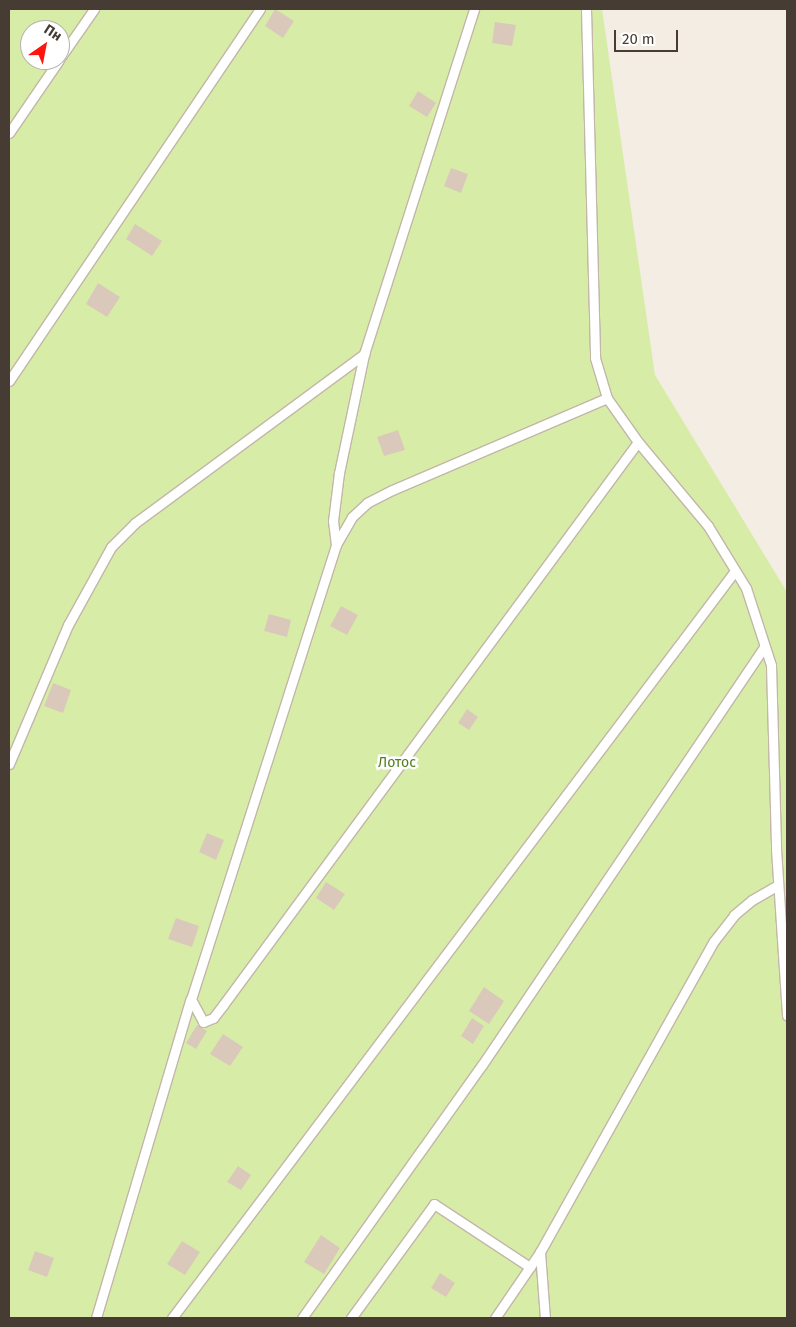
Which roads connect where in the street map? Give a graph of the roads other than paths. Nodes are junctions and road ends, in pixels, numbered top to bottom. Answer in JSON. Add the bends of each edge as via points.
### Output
{"nodes":[{"id":1,"x":94,"y":9,"type":"edge"},
{"id":2,"x":260,"y":9,"type":"edge"},
{"id":3,"x":474,"y":9,"type":"edge"},
{"id":4,"x":586,"y":9,"type":"edge"},
{"id":5,"x":70,"y":43,"type":"edge"},
{"id":6,"x":52,"y":70,"type":"edge"},
{"id":7,"x":9,"y":133,"type":"edge"},
{"id":8,"x":364,"y":354,"type":"junction"},
{"id":9,"x":9,"y":380,"type":"edge"},
{"id":10,"x":607,"y":398,"type":"junction"},
{"id":11,"x":638,"y":442,"type":"junction"},
{"id":12,"x":336,"y":545,"type":"junction"},
{"id":13,"x":735,"y":570,"type":"junction"},
{"id":14,"x":764,"y":647,"type":"junction"},
{"id":15,"x":9,"y":764,"type":"edge"},
{"id":16,"x":778,"y":886,"type":"junction"},
{"id":17,"x":190,"y":999,"type":"junction"},
{"id":18,"x":787,"y":1016,"type":"edge"},
{"id":19,"x":540,"y":1252,"type":"junction"},
{"id":20,"x":530,"y":1267,"type":"junction"},
{"id":21,"x":96,"y":1318,"type":"edge"},
{"id":22,"x":172,"y":1318,"type":"edge"},
{"id":23,"x":302,"y":1318,"type":"edge"},
{"id":24,"x":351,"y":1318,"type":"edge"},
{"id":25,"x":495,"y":1318,"type":"edge"},
{"id":26,"x":545,"y":1318,"type":"edge"}],
"edges":[{"from":1,"to":5,"type":"lane"},
{"from":2,"to":9,"type":"lane"},
{"from":3,"to":8,"type":"lane"},
{"from":4,"to":10,"type":"lane","via":[[596,358]]},
{"from":6,"to":7,"type":"lane"},
{"from":8,"to":12,"type":"lane","via":[[339,473],[334,521]]},
{"from":8,"to":15,"type":"lane","via":[[136,523],[111,547],[68,626]]},
{"from":10,"to":11,"type":"lane"},
{"from":10,"to":12,"type":"lane","via":[[367,503],[352,517]]},
{"from":11,"to":13,"type":"lane","via":[[708,526]]},
{"from":11,"to":17,"type":"lane","via":[[213,1018],[203,1022]]},
{"from":12,"to":17,"type":"lane"},
{"from":13,"to":14,"type":"lane","via":[[746,588]]},
{"from":13,"to":22,"type":"lane"},
{"from":14,"to":16,"type":"lane","via":[[771,664]]},
{"from":14,"to":23,"type":"lane","via":[[482,1065]]},
{"from":16,"to":18,"type":"lane"},
{"from":16,"to":19,"type":"lane","via":[[752,900],[734,915],[714,941]]},
{"from":17,"to":21,"type":"lane"},
{"from":19,"to":20,"type":"lane"},
{"from":19,"to":26,"type":"lane"},
{"from":20,"to":24,"type":"lane","via":[[434,1204]]},
{"from":20,"to":25,"type":"lane"}]}
